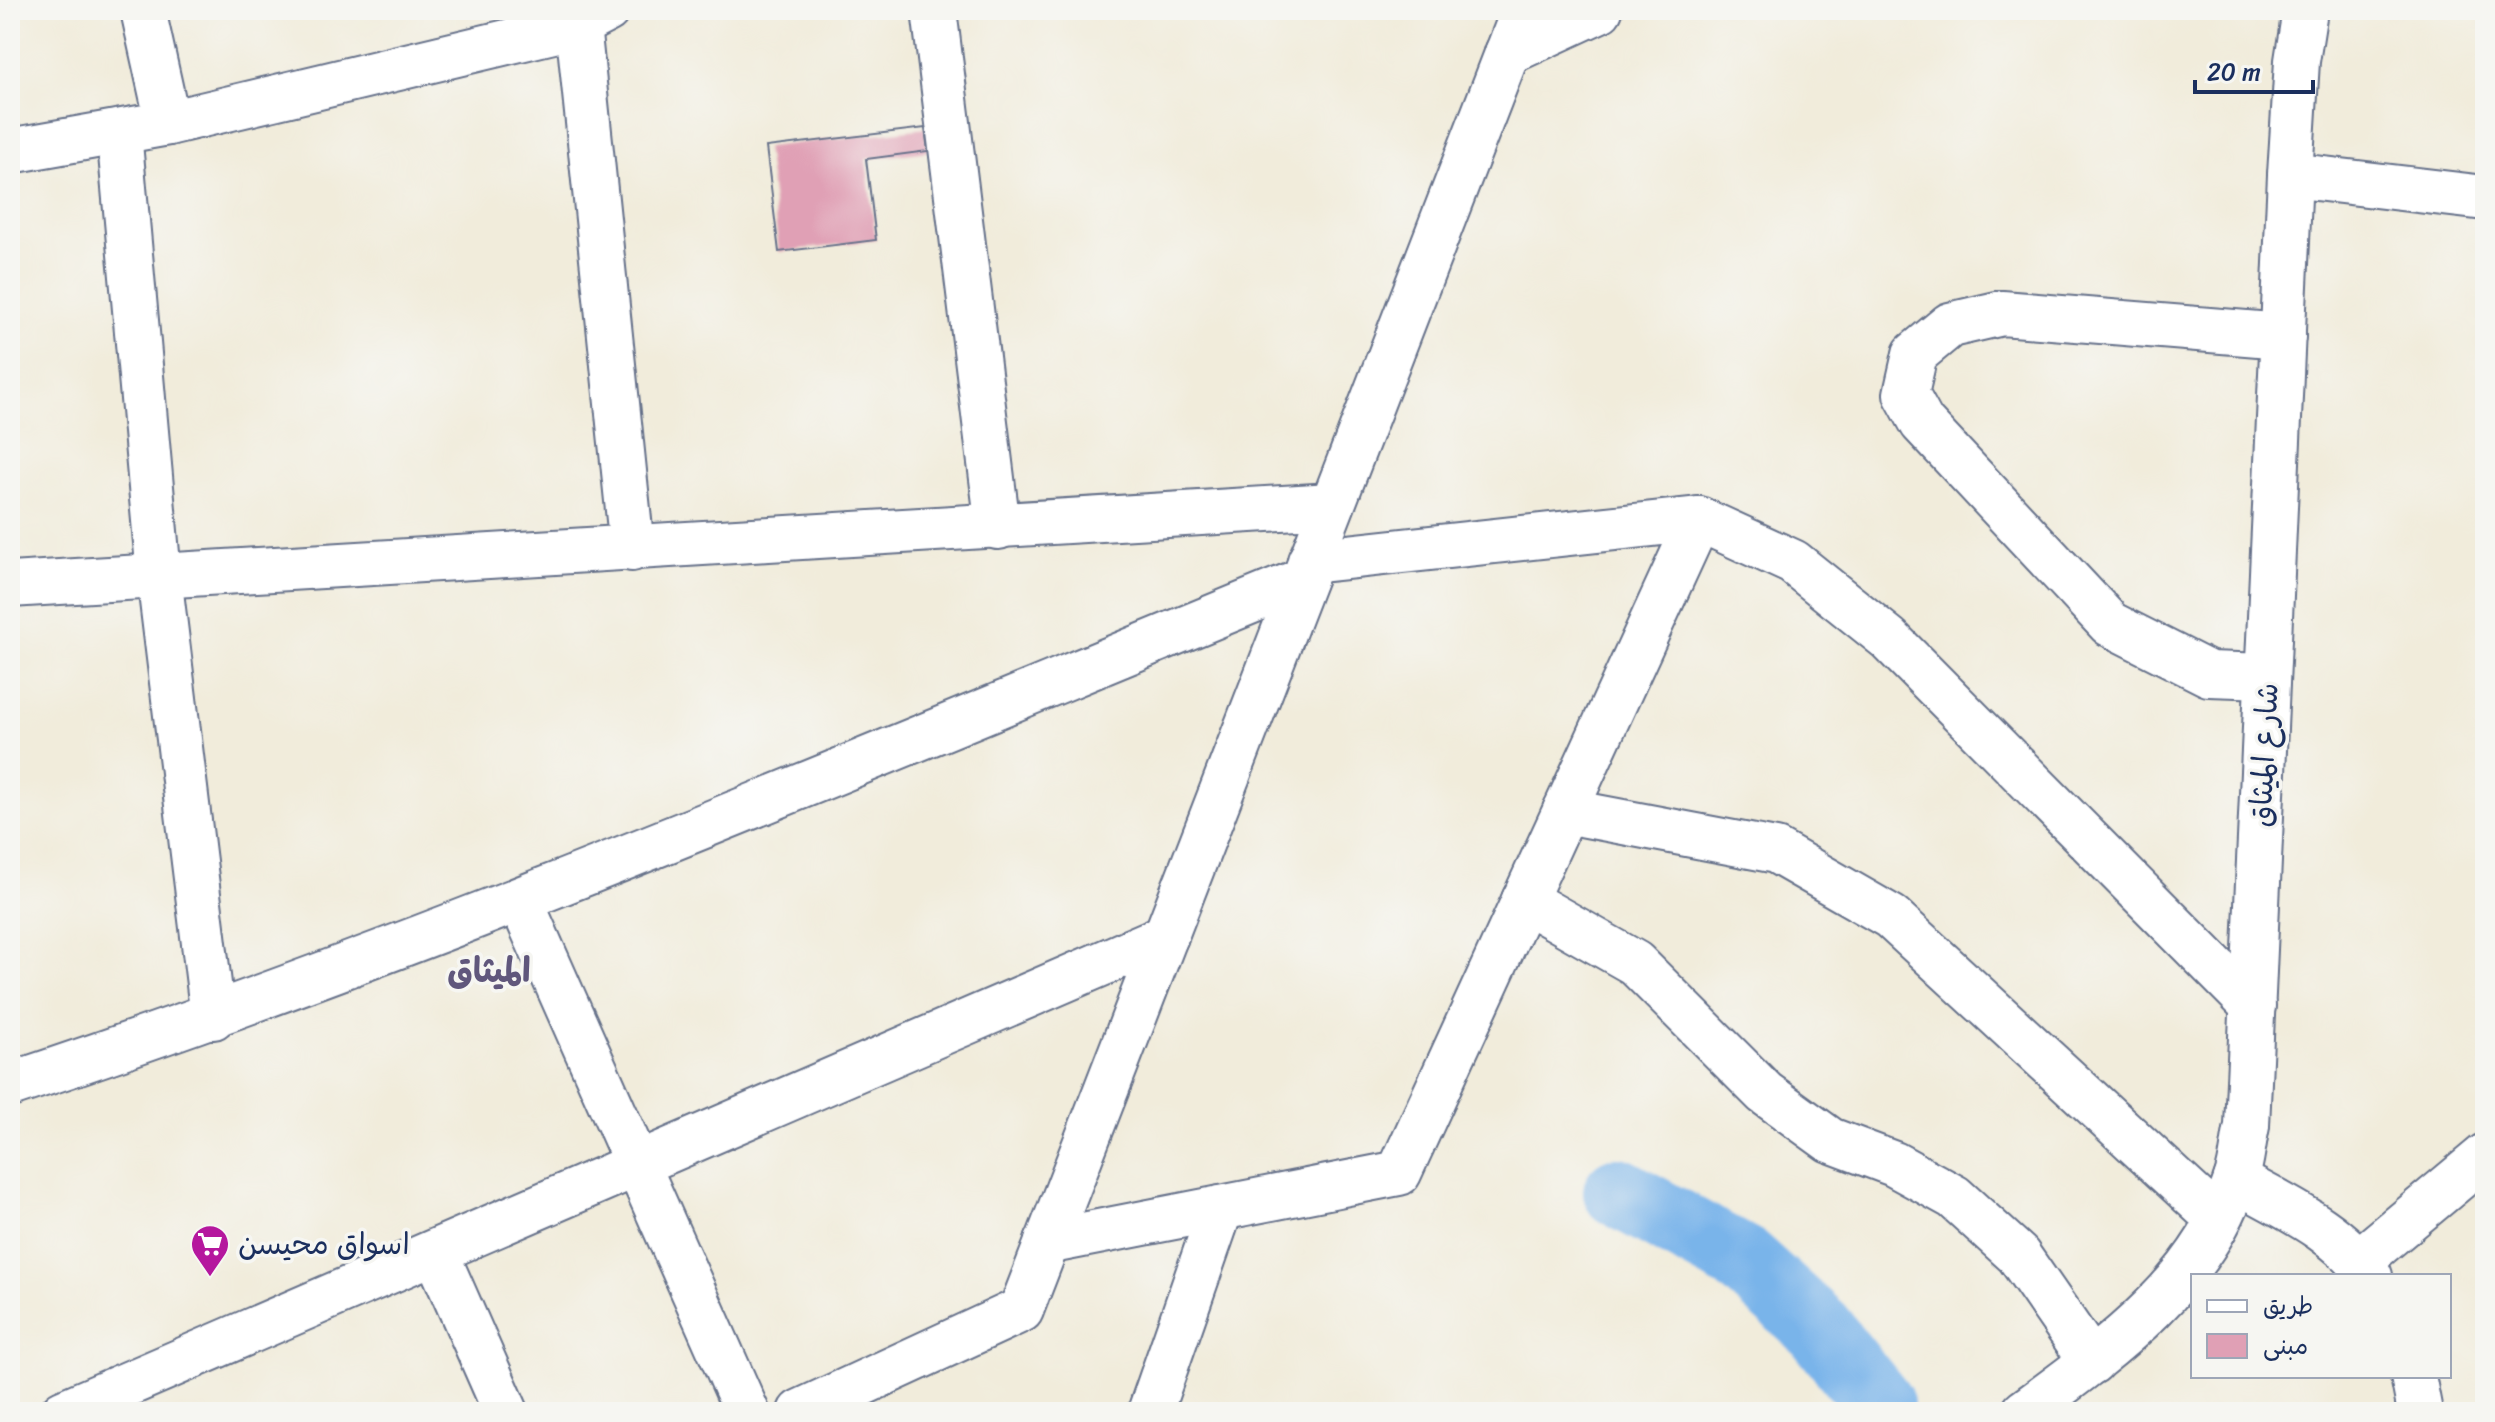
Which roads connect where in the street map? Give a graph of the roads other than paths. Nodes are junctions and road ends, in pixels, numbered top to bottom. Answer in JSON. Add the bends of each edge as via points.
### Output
{"nodes":[{"id":1,"x":143,"y":10,"type":"edge"},
{"id":2,"x":934,"y":10,"type":"edge"},
{"id":3,"x":1524,"y":10,"type":"edge"},
{"id":4,"x":1600,"y":10,"type":"edge"},
{"id":5,"x":2305,"y":10,"type":"edge"},
{"id":6,"x":592,"y":18,"type":"edge"},
{"id":7,"x":1507,"y":53,"type":"junction"},
{"id":8,"x":168,"y":123,"type":"junction"},
{"id":9,"x":119,"y":132,"type":"junction"},
{"id":10,"x":10,"y":151,"type":"edge"},
{"id":11,"x":2290,"y":175,"type":"junction"},
{"id":12,"x":2485,"y":198,"type":"edge"},
{"id":13,"x":2283,"y":336,"type":"junction"},
{"id":14,"x":1332,"y":505,"type":"junction"},
{"id":15,"x":1699,"y":519,"type":"junction"},
{"id":16,"x":998,"y":527,"type":"junction"},
{"id":17,"x":632,"y":549,"type":"junction"},
{"id":18,"x":1306,"y":570,"type":"junction"},
{"id":19,"x":159,"y":576,"type":"junction"},
{"id":20,"x":10,"y":585,"type":"edge"},
{"id":21,"x":2267,"y":676,"type":"junction"},
{"id":22,"x":1565,"y":811,"type":"junction"},
{"id":23,"x":520,"y":900,"type":"junction"},
{"id":24,"x":1524,"y":900,"type":"junction"},
{"id":25,"x":1166,"y":936,"type":"junction"},
{"id":26,"x":2253,"y":1006,"type":"junction"},
{"id":27,"x":213,"y":1017,"type":"junction"},
{"id":28,"x":10,"y":1085,"type":"edge"},
{"id":29,"x":2485,"y":1156,"type":"edge"},
{"id":30,"x":638,"y":1166,"type":"junction"},
{"id":31,"x":2236,"y":1180,"type":"junction"},
{"id":32,"x":1221,"y":1208,"type":"junction"},
{"id":33,"x":2218,"y":1219,"type":"junction"},
{"id":34,"x":1047,"y":1242,"type":"junction"},
{"id":35,"x":436,"y":1253,"type":"junction"},
{"id":36,"x":2365,"y":1268,"type":"edge"},
{"id":37,"x":2092,"y":1362,"type":"junction"},
{"id":38,"x":2413,"y":1378,"type":"edge"},
{"id":39,"x":63,"y":1412,"type":"edge"},
{"id":40,"x":506,"y":1412,"type":"edge"},
{"id":41,"x":747,"y":1412,"type":"edge"},
{"id":42,"x":800,"y":1412,"type":"edge"},
{"id":43,"x":1150,"y":1412,"type":"edge"},
{"id":44,"x":2024,"y":1412,"type":"edge"},
{"id":45,"x":2420,"y":1412,"type":"edge"}],
"edges":[{"from":1,"to":8,"type":"street"},
{"from":2,"to":16,"type":"street"},
{"from":3,"to":7,"type":"street"},
{"from":4,"to":7,"type":"street"},
{"from":5,"to":11,"type":"street","name":"شارع الميثاق"},
{"from":6,"to":8,"type":"street"},
{"from":6,"to":17,"type":"street"},
{"from":7,"to":14,"type":"street"},
{"from":8,"to":9,"type":"street"},
{"from":9,"to":10,"type":"street"},
{"from":9,"to":19,"type":"street"},
{"from":11,"to":12,"type":"street"},
{"from":11,"to":13,"type":"street","name":"شارع الميثاق"},
{"from":13,"to":21,"type":"street","name":"شارع الميثاق"},
{"from":13,"to":21,"type":"street","via":[[2002,313],[1950,325],[1915,354],[1906,394],[1922,423],[2110,624],[2209,674]]},
{"from":14,"to":16,"type":"street"},
{"from":14,"to":18,"type":"street"},
{"from":15,"to":18,"type":"street"},
{"from":15,"to":22,"type":"street"},
{"from":15,"to":26,"type":"street","via":[[1793,562],[1889,639]]},
{"from":16,"to":17,"type":"street"},
{"from":17,"to":19,"type":"street"},
{"from":18,"to":23,"type":"street"},
{"from":18,"to":25,"type":"street"},
{"from":19,"to":20,"type":"street"},
{"from":19,"to":27,"type":"street"},
{"from":21,"to":26,"type":"street","name":"شارع الميثاق"},
{"from":22,"to":24,"type":"street"},
{"from":22,"to":33,"type":"street","via":[[1776,851],[1891,917]]},
{"from":23,"to":27,"type":"street"},
{"from":23,"to":30,"type":"street"},
{"from":24,"to":32,"type":"street","via":[[1399,1173]]},
{"from":24,"to":37,"type":"street","via":[[1635,963],[1765,1093],[1830,1140],[1894,1164],[1954,1197],[2018,1255]]},
{"from":25,"to":30,"type":"street"},
{"from":25,"to":34,"type":"street"},
{"from":26,"to":31,"type":"street","name":"شارع الميثاق","via":[[2247,1126]]},
{"from":27,"to":28,"type":"street"},
{"from":29,"to":36,"type":"street"},
{"from":30,"to":35,"type":"street"},
{"from":30,"to":41,"type":"street"},
{"from":31,"to":33,"type":"street","name":"شارع الميثاق"},
{"from":31,"to":36,"type":"street","via":[[2319,1227]]},
{"from":32,"to":34,"type":"street"},
{"from":32,"to":43,"type":"street"},
{"from":33,"to":37,"type":"street","name":"شارع الميثاق","via":[[2168,1291]]},
{"from":34,"to":42,"type":"street","via":[[1021,1310]]},
{"from":35,"to":39,"type":"street"},
{"from":35,"to":40,"type":"street"},
{"from":37,"to":44,"type":"street","name":"شارع الميثاق"},
{"from":38,"to":45,"type":"street"}]}
